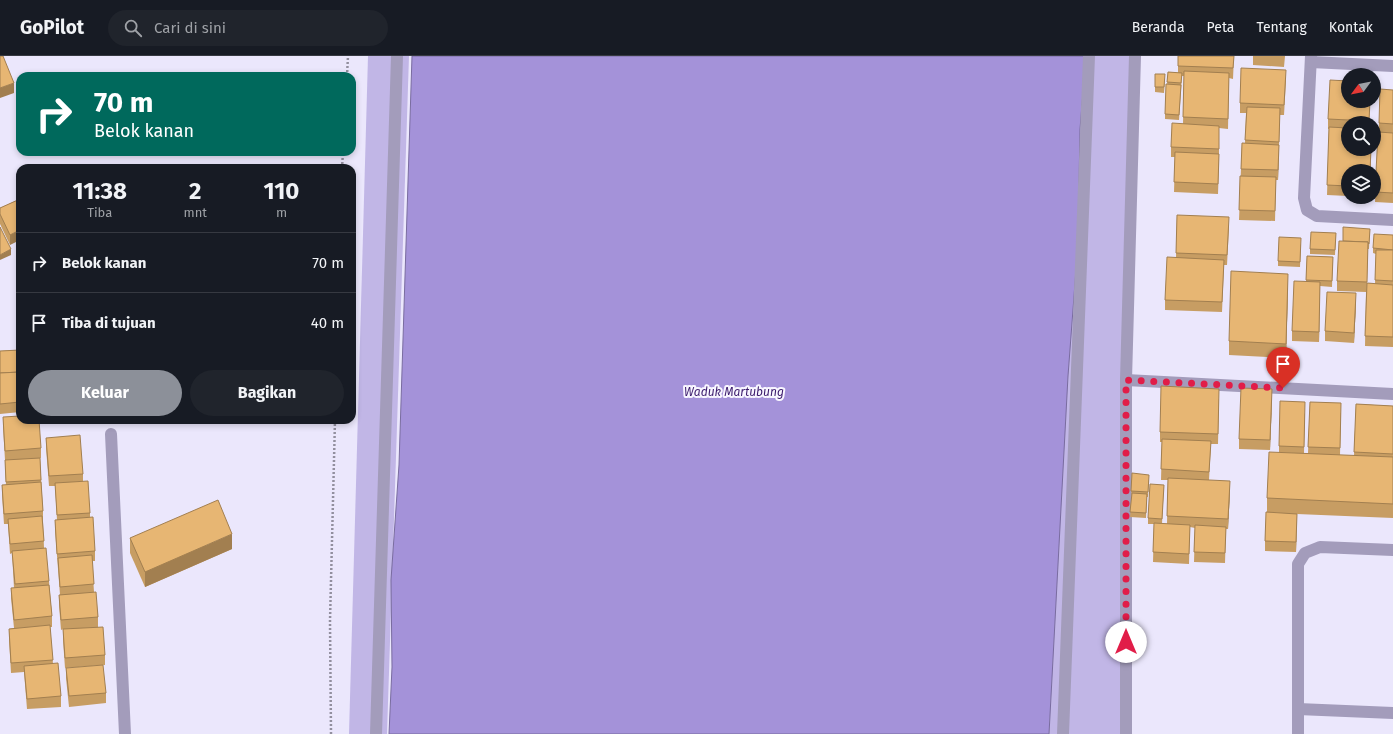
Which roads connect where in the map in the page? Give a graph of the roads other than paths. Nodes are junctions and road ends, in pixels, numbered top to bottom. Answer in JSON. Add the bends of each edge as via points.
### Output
{"nodes":[{"id":1,"x":397,"y":56,"type":"edge"},
{"id":2,"x":1089,"y":56,"type":"edge"},
{"id":3,"x":1135,"y":56,"type":"edge"},
{"id":4,"x":1311,"y":59,"type":"edge"},
{"id":5,"x":1393,"y":66,"type":"edge"},
{"id":6,"x":1393,"y":220,"type":"edge"},
{"id":7,"x":1126,"y":380,"type":"junction"},
{"id":8,"x":1393,"y":394,"type":"edge"},
{"id":9,"x":111,"y":434,"type":"dead end"},
{"id":10,"x":1393,"y":550,"type":"edge"},
{"id":11,"x":1298,"y":709,"type":"junction"},
{"id":12,"x":1393,"y":713,"type":"edge"},
{"id":13,"x":125,"y":734,"type":"edge"},
{"id":14,"x":376,"y":734,"type":"edge"},
{"id":15,"x":1063,"y":734,"type":"edge"},
{"id":16,"x":1126,"y":734,"type":"edge"},
{"id":17,"x":1298,"y":734,"type":"edge"}],
"edges":[{"from":1,"to":14,"type":"street"},
{"from":2,"to":15,"type":"street"},
{"from":3,"to":7,"type":"street"},
{"from":4,"to":5,"type":"street"},
{"from":4,"to":6,"type":"street","via":[[1304,198],[1307,210],[1317,216]]},
{"from":7,"to":8,"type":"street"},
{"from":7,"to":16,"type":"street"},
{"from":9,"to":13,"type":"street"},
{"from":10,"to":11,"type":"street","via":[[1320,547],[1305,553],[1298,564]]},
{"from":11,"to":12,"type":"street"},
{"from":11,"to":17,"type":"street"}]}
